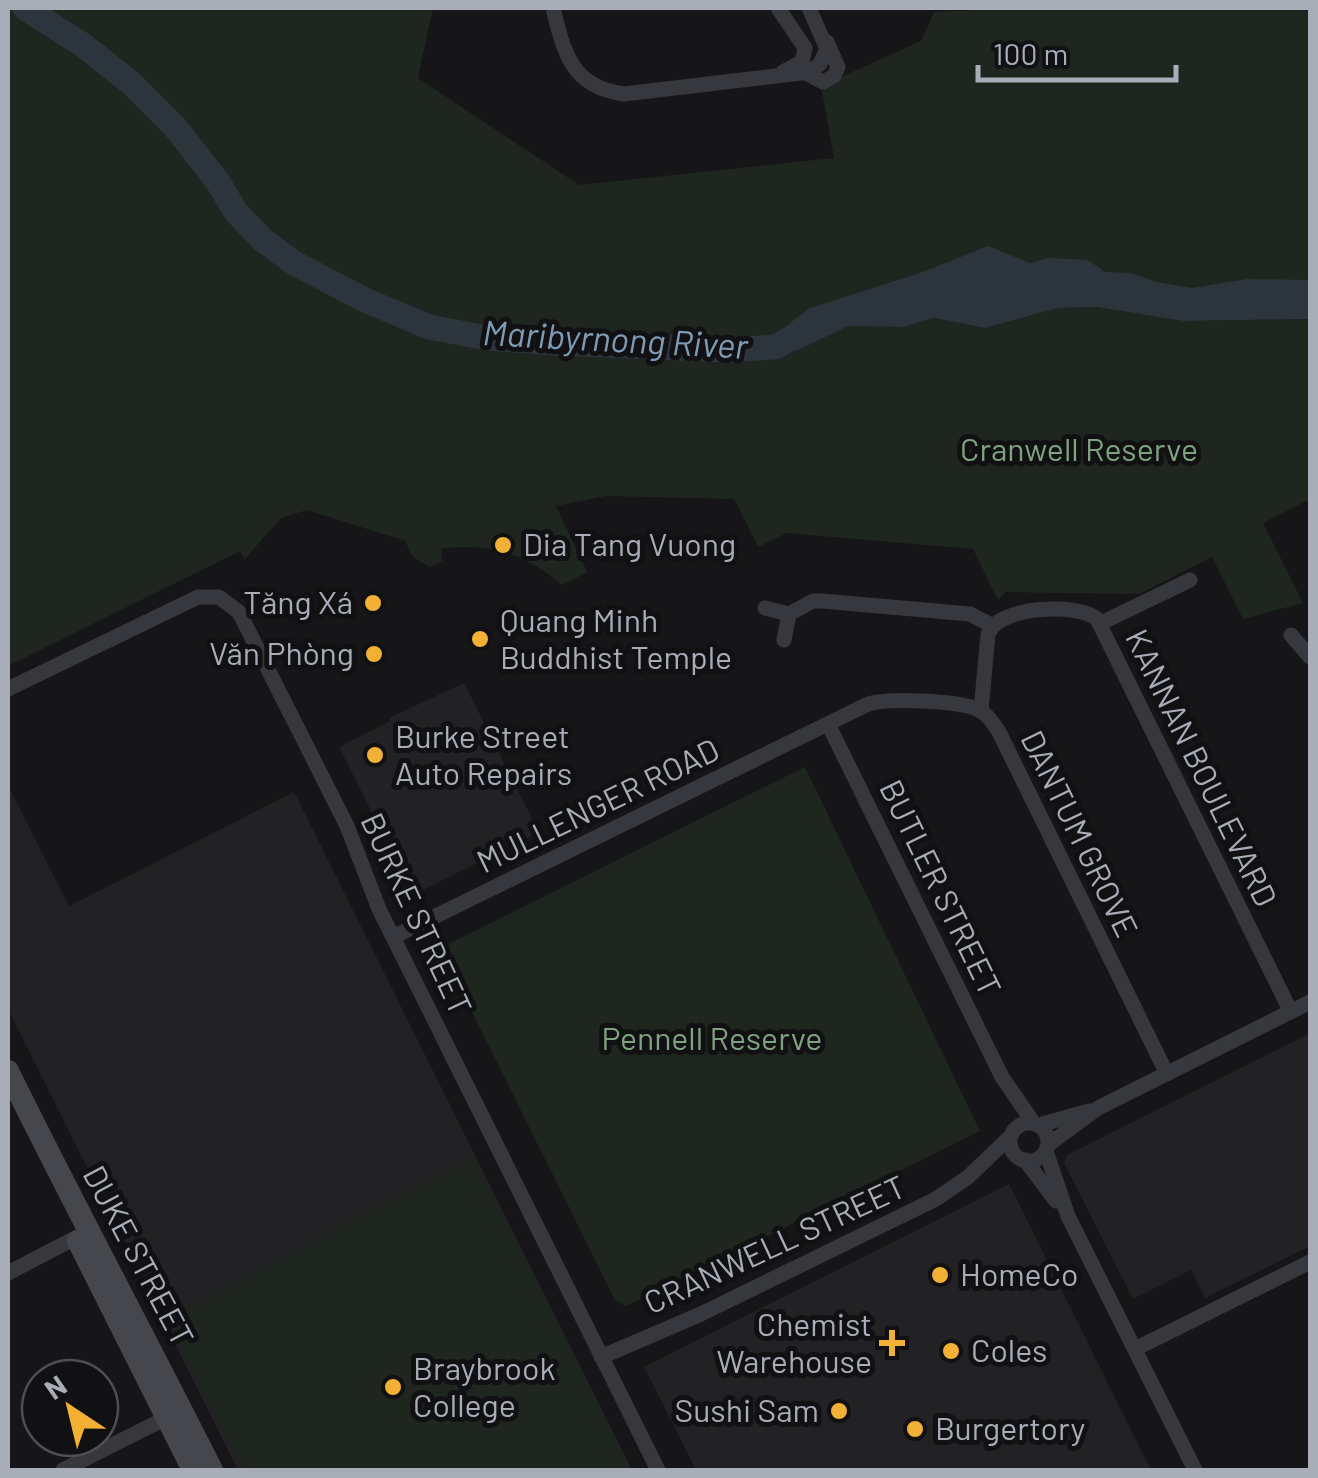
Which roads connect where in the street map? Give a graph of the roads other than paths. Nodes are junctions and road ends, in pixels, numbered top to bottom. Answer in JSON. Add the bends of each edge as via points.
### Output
{"nodes":[{"id":1,"x":553,"y":8,"type":"edge"},
{"id":2,"x":778,"y":8,"type":"edge"},
{"id":3,"x":809,"y":8,"type":"edge"},
{"id":4,"x":764,"y":78,"type":"junction"},
{"id":5,"x":1190,"y":580,"type":"dead end"},
{"id":6,"x":765,"y":608,"type":"dead end"},
{"id":7,"x":789,"y":614,"type":"junction"},
{"id":8,"x":1100,"y":624,"type":"junction"},
{"id":9,"x":991,"y":625,"type":"junction"},
{"id":10,"x":1291,"y":635,"type":"dead end"},
{"id":11,"x":784,"y":640,"type":"dead end"},
{"id":12,"x":1310,"y":656,"type":"edge"},
{"id":13,"x":8,"y":690,"type":"edge"},
{"id":14,"x":981,"y":710,"type":"junction"},
{"id":15,"x":828,"y":724,"type":"junction"},
{"id":16,"x":394,"y":937,"type":"junction"},
{"id":17,"x":1310,"y":1002,"type":"edge"},
{"id":18,"x":1291,"y":1012,"type":"junction"},
{"id":19,"x":8,"y":1071,"type":"edge"},
{"id":20,"x":1167,"y":1074,"type":"junction"},
{"id":21,"x":1002,"y":1077,"type":"junction"},
{"id":22,"x":8,"y":1099,"type":"edge"},
{"id":23,"x":1098,"y":1108,"type":"junction"},
{"id":24,"x":1036,"y":1124,"type":"junction"},
{"id":25,"x":1012,"y":1134,"type":"junction"},
{"id":26,"x":1047,"y":1148,"type":"junction"},
{"id":27,"x":1022,"y":1159,"type":"junction"},
{"id":28,"x":968,"y":1177,"type":"junction"},
{"id":29,"x":1068,"y":1216,"type":"junction"},
{"id":30,"x":82,"y":1235,"type":"junction"},
{"id":31,"x":1310,"y":1262,"type":"edge"},
{"id":32,"x":8,"y":1273,"type":"edge"},
{"id":33,"x":1135,"y":1349,"type":"junction"},
{"id":34,"x":602,"y":1357,"type":"junction"},
{"id":35,"x":175,"y":1414,"type":"junction"},
{"id":36,"x":63,"y":1470,"type":"edge"},
{"id":37,"x":192,"y":1470,"type":"edge"},
{"id":38,"x":212,"y":1470,"type":"edge"},
{"id":39,"x":658,"y":1470,"type":"edge"},
{"id":40,"x":1195,"y":1470,"type":"edge"}],
"edges":[{"from":1,"to":4,"type":"street","via":[[580,77],[602,91]]},
{"from":2,"to":4,"type":"street","via":[[802,41],[805,57]]},
{"from":3,"to":4,"type":"street","via":[[825,38],[824,60],[806,73]]},
{"from":5,"to":8,"type":"street"},
{"from":6,"to":7,"type":"street"},
{"from":7,"to":9,"type":"street","via":[[822,601],[970,614]]},
{"from":7,"to":11,"type":"street"},
{"from":8,"to":9,"type":"street","name":"KANNAN BOULEVARD","via":[[1074,611],[1015,612]]},
{"from":8,"to":18,"type":"street","name":"KANNAN BOULEVARD"},
{"from":9,"to":14,"type":"street"},
{"from":10,"to":12,"type":"street"},
{"from":13,"to":16,"type":"street","name":"BURKE STREET","via":[[188,600],[226,600],[245,622],[347,826]]},
{"from":14,"to":15,"type":"street","name":"DANTUM GROVE","via":[[889,699]]},
{"from":14,"to":20,"type":"street","name":"DANTUM GROVE","via":[[998,732]]},
{"from":15,"to":16,"type":"street","name":"MULLENGER ROAD"},
{"from":15,"to":21,"type":"street","name":"BUTLER STREET"},
{"from":16,"to":34,"type":"street","name":"BURKE STREET"},
{"from":17,"to":18,"type":"street"},
{"from":18,"to":20,"type":"street"},
{"from":19,"to":30,"type":"street","name":"DUKE STREET"},
{"from":20,"to":23,"type":"street"},
{"from":21,"to":24,"type":"street","name":"BUTLER STREET"},
{"from":21,"to":25,"type":"street","name":"BUTLER STREET"},
{"from":22,"to":30,"type":"street","name":"DUKE STREET"},
{"from":23,"to":24,"type":"street"},
{"from":23,"to":26,"type":"street"},
{"from":24,"to":25,"type":"street","via":[[1022,1124]]},
{"from":24,"to":26,"type":"street","via":[[1047,1133]]},
{"from":25,"to":27,"type":"street","via":[[1011,1148]]},
{"from":25,"to":28,"type":"street","name":"CRANWELL STREET"},
{"from":26,"to":27,"type":"street","via":[[1038,1159]]},
{"from":26,"to":29,"type":"street"},
{"from":27,"to":28,"type":"street","name":"CRANWELL STREET"},
{"from":27,"to":29,"type":"street"},
{"from":28,"to":34,"type":"street","name":"CRANWELL STREET","via":[[914,1211]]},
{"from":29,"to":33,"type":"street"},
{"from":30,"to":32,"type":"street"},
{"from":30,"to":35,"type":"street","name":"DUKE STREET"},
{"from":31,"to":33,"type":"street"},
{"from":33,"to":40,"type":"street"},
{"from":34,"to":39,"type":"street","name":"BURKE STREET"},
{"from":35,"to":36,"type":"street"},
{"from":35,"to":37,"type":"street","name":"DUKE STREET"},
{"from":35,"to":38,"type":"street","name":"DUKE STREET"}]}
